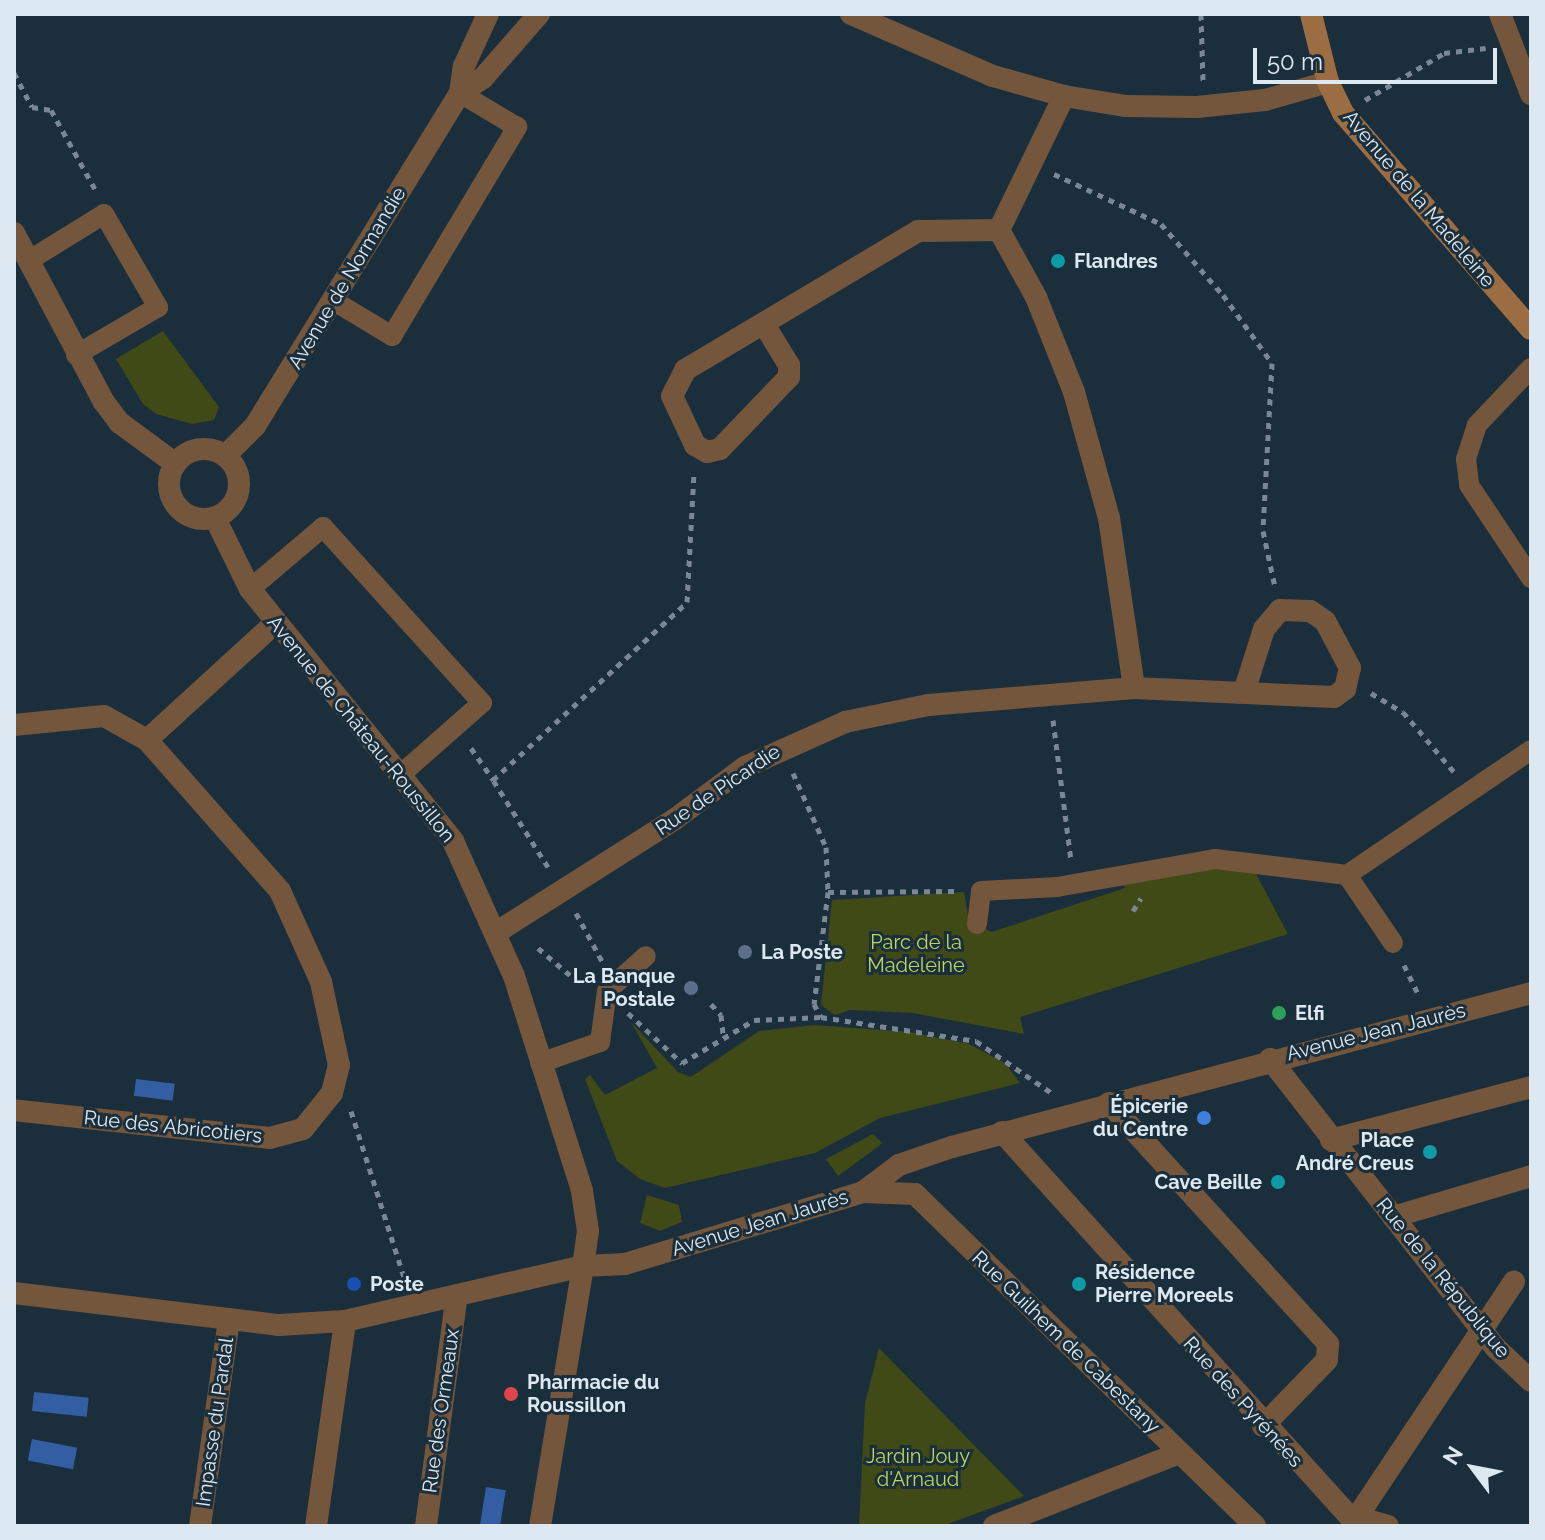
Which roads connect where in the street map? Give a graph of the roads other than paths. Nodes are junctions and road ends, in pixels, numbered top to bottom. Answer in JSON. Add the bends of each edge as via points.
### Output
{"nodes":[{"id":1,"x":488,"y":14,"type":"edge"},
{"id":2,"x":539,"y":14,"type":"edge"},
{"id":3,"x":851,"y":14,"type":"edge"},
{"id":4,"x":1311,"y":14,"type":"edge"},
{"id":5,"x":1500,"y":14,"type":"edge"},
{"id":6,"x":1328,"y":82,"type":"junction"},
{"id":7,"x":460,"y":93,"type":"junction"},
{"id":8,"x":1531,"y":94,"type":"edge"},
{"id":9,"x":1064,"y":96,"type":"junction"},
{"id":10,"x":999,"y":230,"type":"junction"},
{"id":11,"x":14,"y":233,"type":"edge"},
{"id":12,"x":28,"y":261,"type":"junction"},
{"id":13,"x":334,"y":301,"type":"junction"},
{"id":14,"x":765,"y":326,"type":"junction"},
{"id":15,"x":1531,"y":329,"type":"edge"},
{"id":16,"x":76,"y":355,"type":"junction"},
{"id":17,"x":1531,"y":368,"type":"edge"},
{"id":18,"x":225,"y":456,"type":"junction"},
{"id":19,"x":176,"y":464,"type":"junction"},
{"id":20,"x":215,"y":518,"type":"junction"},
{"id":21,"x":1531,"y":578,"type":"edge"},
{"id":22,"x":250,"y":589,"type":"junction"},
{"id":23,"x":275,"y":623,"type":"junction"},
{"id":24,"x":1134,"y":688,"type":"junction"},
{"id":25,"x":1244,"y":692,"type":"junction"},
{"id":26,"x":14,"y":725,"type":"edge"},
{"id":27,"x":147,"y":740,"type":"junction"},
{"id":28,"x":1531,"y":750,"type":"edge"},
{"id":29,"x":400,"y":775,"type":"junction"},
{"id":30,"x":1347,"y":875,"type":"junction"},
{"id":31,"x":977,"y":924,"type":"dead end"},
{"id":32,"x":497,"y":932,"type":"junction"},
{"id":33,"x":1393,"y":943,"type":"road end"},
{"id":34,"x":646,"y":956,"type":"dead end"},
{"id":35,"x":1531,"y":993,"type":"edge"},
{"id":36,"x":1270,"y":1059,"type":"junction"},
{"id":37,"x":540,"y":1063,"type":"junction"},
{"id":38,"x":1531,"y":1087,"type":"edge"},
{"id":39,"x":1109,"y":1103,"type":"junction"},
{"id":40,"x":14,"y":1110,"type":"edge"},
{"id":41,"x":1002,"y":1132,"type":"junction"},
{"id":42,"x":1331,"y":1140,"type":"junction"},
{"id":43,"x":1531,"y":1176,"type":"edge"},
{"id":44,"x":863,"y":1192,"type":"junction"},
{"id":45,"x":1393,"y":1217,"type":"junction"},
{"id":46,"x":583,"y":1266,"type":"junction"},
{"id":47,"x":1514,"y":1282,"type":"dead end"},
{"id":48,"x":14,"y":1293,"type":"edge"},
{"id":49,"x":457,"y":1295,"type":"junction"},
{"id":50,"x":229,"y":1319,"type":"junction"},
{"id":51,"x":345,"y":1321,"type":"junction"},
{"id":52,"x":1480,"y":1326,"type":"junction"},
{"id":53,"x":1531,"y":1381,"type":"edge"},
{"id":54,"x":1263,"y":1426,"type":"junction"},
{"id":55,"x":1179,"y":1453,"type":"junction"},
{"id":56,"x":1358,"y":1523,"type":"edge"},
{"id":57,"x":200,"y":1526,"type":"edge"},
{"id":58,"x":316,"y":1526,"type":"edge"},
{"id":59,"x":426,"y":1526,"type":"edge"},
{"id":60,"x":540,"y":1526,"type":"edge"},
{"id":61,"x":994,"y":1526,"type":"edge"},
{"id":62,"x":1255,"y":1526,"type":"edge"},
{"id":63,"x":1388,"y":1526,"type":"edge"}],
"edges":[{"from":1,"to":7,"type":"street","name":"Avenue de Normandie","via":[[464,66]]},
{"from":2,"to":7,"type":"street","name":"Avenue de Normandie","via":[[483,78]]},
{"from":3,"to":9,"type":"street","via":[[993,76]]},
{"from":4,"to":6,"type":"main road","name":"Avenue de la Madeleine"},
{"from":5,"to":8,"type":"street"},
{"from":6,"to":9,"type":"street","via":[[1265,100],[1204,106],[1126,106]]},
{"from":6,"to":15,"type":"main road","name":"Avenue de la Madeleine","via":[[1343,113]]},
{"from":7,"to":13,"type":"street","name":"Avenue de Normandie"},
{"from":7,"to":13,"type":"lane","via":[[517,127],[392,336]]},
{"from":9,"to":10,"type":"street"},
{"from":10,"to":14,"type":"street","via":[[918,231]]},
{"from":10,"to":24,"type":"street","via":[[1036,297],[1074,392],[1109,518]]},
{"from":11,"to":12,"type":"street"},
{"from":12,"to":16,"type":"street"},
{"from":12,"to":16,"type":"lane","via":[[104,214],[158,307]]},
{"from":13,"to":18,"type":"street","name":"Avenue de Normandie","via":[[255,426]]},
{"from":14,"to":14,"type":"street","via":[[789,365],[789,377],[720,449],[707,452],[695,445],[672,396],[673,386],[685,370]]},
{"from":16,"to":19,"type":"street","via":[[120,423]]},
{"from":17,"to":21,"type":"lane","via":[[1477,425],[1466,459],[1469,485]]},
{"from":18,"to":19,"type":"street","via":[[194,451]]},
{"from":18,"to":20,"type":"street","via":[[238,474],[238,496]]},
{"from":19,"to":20,"type":"street","via":[[169,484],[176,505],[193,518]]},
{"from":20,"to":22,"type":"street","name":"Avenue de Château-Roussillon"},
{"from":22,"to":23,"type":"street","name":"Avenue de Château-Roussillon"},
{"from":22,"to":29,"type":"lane","via":[[323,527],[482,703]]},
{"from":23,"to":27,"type":"street"},
{"from":23,"to":29,"type":"street","name":"Avenue de Château-Roussillon"},
{"from":24,"to":25,"type":"street","name":"Rue de Picardie"},
{"from":24,"to":32,"type":"street","name":"Rue de Picardie","via":[[928,705],[845,722],[781,747]]},
{"from":25,"to":25,"type":"street","name":"Rue de Picardie","via":[[1334,697],[1350,680],[1350,668],[1325,621],[1310,611],[1280,610],[1264,629]]},
{"from":26,"to":27,"type":"street","via":[[104,716]]},
{"from":27,"to":40,"type":"street","name":"Rue des Abricotiers","via":[[280,891],[321,982],[339,1065],[332,1093],[303,1129],[270,1138]]},
{"from":28,"to":30,"type":"lane"},
{"from":29,"to":32,"type":"street","name":"Avenue de Château-Roussillon","via":[[453,841]]},
{"from":30,"to":31,"type":"lane","via":[[1262,870],[1215,859],[1070,885],[981,891]]},
{"from":30,"to":33,"type":"lane"},
{"from":32,"to":37,"type":"street","name":"Avenue de Château-Roussillon"},
{"from":34,"to":37,"type":"lane","via":[[607,991],[600,1042]]},
{"from":35,"to":36,"type":"street","name":"Avenue Jean Jaurès"},
{"from":36,"to":39,"type":"street","name":"Avenue Jean Jaurès"},
{"from":36,"to":42,"type":"street","name":"Rue de la République"},
{"from":37,"to":46,"type":"street","name":"Avenue de Château-Roussillon","via":[[582,1191],[588,1231]]},
{"from":38,"to":42,"type":"street"},
{"from":39,"to":41,"type":"street","name":"Avenue Jean Jaurès"},
{"from":39,"to":54,"type":"street","via":[[1328,1344],[1327,1360]]},
{"from":41,"to":44,"type":"street","name":"Avenue Jean Jaurès","via":[[899,1165]]},
{"from":41,"to":54,"type":"street","name":"Rue des Pyrénées"},
{"from":42,"to":45,"type":"street","name":"Rue de la République"},
{"from":43,"to":45,"type":"street"},
{"from":44,"to":46,"type":"street","name":"Avenue Jean Jaurès","via":[[625,1264]]},
{"from":44,"to":55,"type":"street","name":"Rue Guilhem de Cabestany","via":[[915,1194]]},
{"from":45,"to":52,"type":"street","name":"Rue de la République"},
{"from":46,"to":49,"type":"street","name":"Avenue Jean Jaurès"},
{"from":46,"to":60,"type":"street","name":"Avenue de Château-Roussillon"},
{"from":47,"to":52,"type":"street"},
{"from":48,"to":50,"type":"street","name":"Avenue Jean Jaurès"},
{"from":49,"to":51,"type":"street","name":"Avenue Jean Jaurès"},
{"from":49,"to":59,"type":"street","name":"Rue des Ormeaux"},
{"from":50,"to":51,"type":"street","name":"Avenue Jean Jaurès","via":[[279,1325]]},
{"from":50,"to":57,"type":"street","name":"Impasse du Pardal"},
{"from":51,"to":58,"type":"street"},
{"from":52,"to":53,"type":"street","name":"Rue de la République"},
{"from":52,"to":56,"type":"street"},
{"from":54,"to":56,"type":"street","name":"Rue des Pyrénées"},
{"from":55,"to":61,"type":"street"},
{"from":55,"to":62,"type":"street","name":"Rue Guilhem de Cabestany"},
{"from":56,"to":63,"type":"street"}]}
